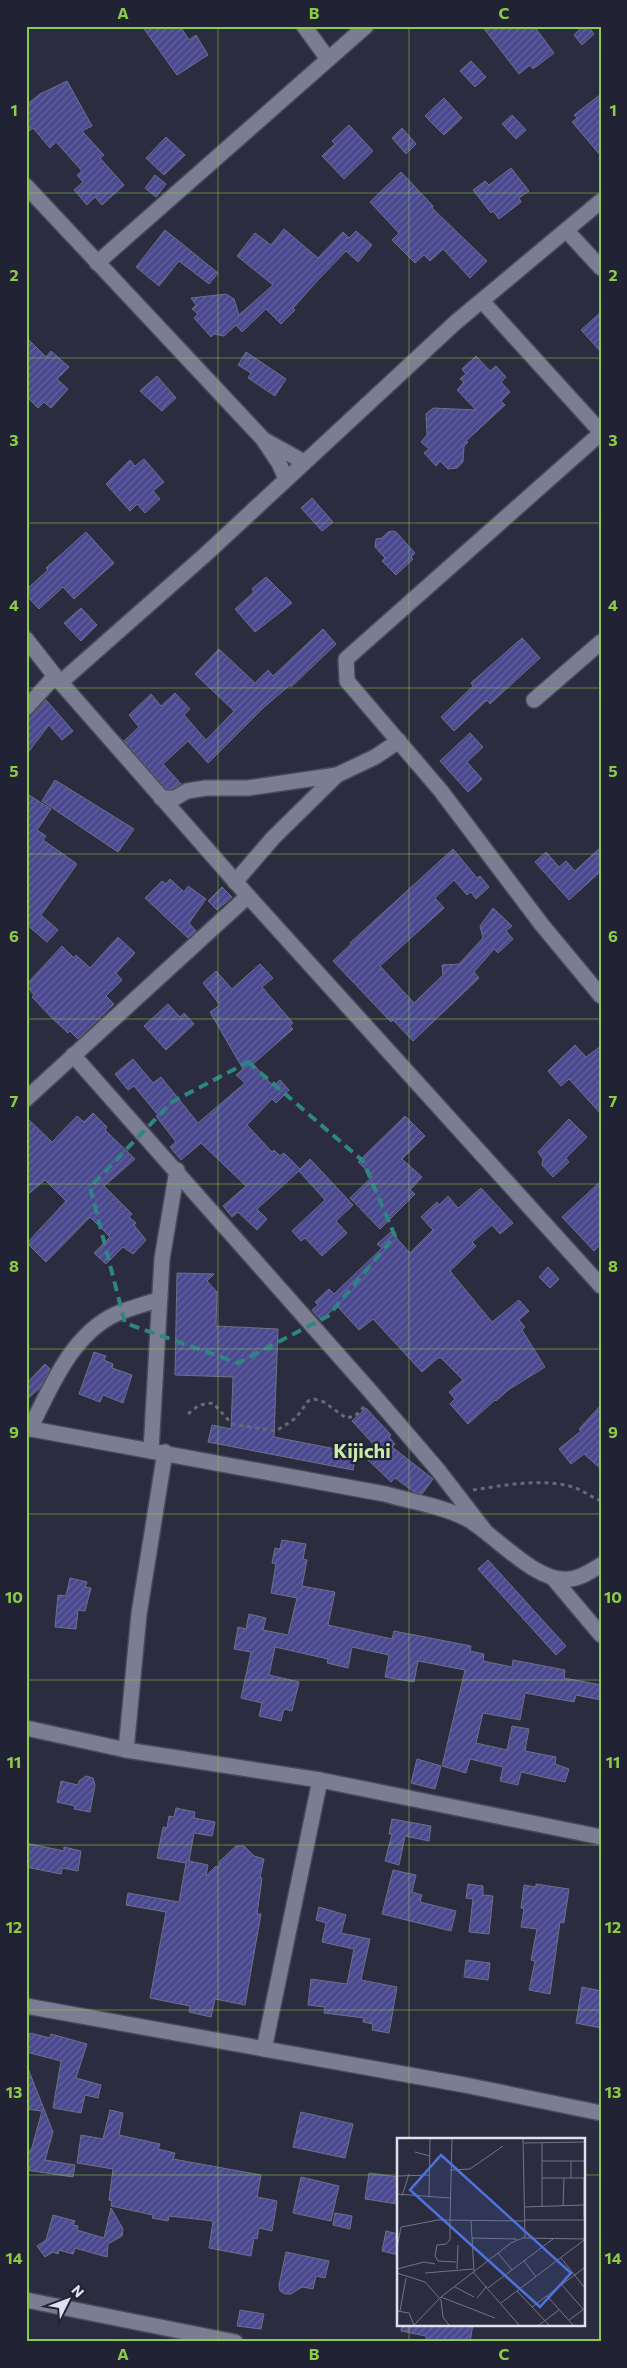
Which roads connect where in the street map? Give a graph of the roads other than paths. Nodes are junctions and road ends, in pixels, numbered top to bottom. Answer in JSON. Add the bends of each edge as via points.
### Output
{"nodes":[{"id":1,"x":304,"y":26,"type":"edge"},
{"id":2,"x":366,"y":26,"type":"edge"},
{"id":3,"x":328,"y":58,"type":"junction"},
{"id":4,"x":26,"y":186,"type":"edge"},
{"id":5,"x":601,"y":201,"type":"edge"},
{"id":6,"x":566,"y":230,"type":"junction"},
{"id":7,"x":97,"y":263,"type":"junction"},
{"id":8,"x":601,"y":268,"type":"edge"},
{"id":9,"x":482,"y":301,"type":"junction"},
{"id":10,"x":601,"y":433,"type":"edge"},
{"id":11,"x":263,"y":439,"type":"junction"},
{"id":12,"x":304,"y":462,"type":"junction"},
{"id":13,"x":286,"y":479,"type":"junction"},
{"id":14,"x":26,"y":639,"type":"edge"},
{"id":15,"x":601,"y":642,"type":"edge"},
{"id":16,"x":58,"y":679,"type":"junction"},
{"id":17,"x":534,"y":700,"type":"dead end"},
{"id":18,"x":26,"y":708,"type":"edge"},
{"id":19,"x":399,"y":741,"type":"junction"},
{"id":20,"x":338,"y":775,"type":"junction"},
{"id":21,"x":161,"y":798,"type":"junction"},
{"id":22,"x":235,"y":882,"type":"junction"},
{"id":23,"x":248,"y":896,"type":"junction"},
{"id":24,"x":601,"y":996,"type":"edge"},
{"id":25,"x":73,"y":1055,"type":"junction"},
{"id":26,"x":26,"y":1099,"type":"edge"},
{"id":27,"x":177,"y":1170,"type":"junction"},
{"id":28,"x":601,"y":1286,"type":"edge"},
{"id":29,"x":160,"y":1299,"type":"junction"},
{"id":30,"x":28,"y":1429,"type":"edge"},
{"id":31,"x":158,"y":1452,"type":"junction"},
{"id":32,"x":485,"y":1531,"type":"junction"},
{"id":33,"x":601,"y":1565,"type":"edge"},
{"id":34,"x":553,"y":1578,"type":"junction"},
{"id":35,"x":601,"y":1635,"type":"edge"},
{"id":36,"x":26,"y":1728,"type":"edge"},
{"id":37,"x":126,"y":1750,"type":"junction"},
{"id":38,"x":320,"y":1780,"type":"junction"},
{"id":39,"x":601,"y":1838,"type":"edge"},
{"id":40,"x":26,"y":2006,"type":"edge"},
{"id":41,"x":264,"y":2049,"type":"junction"},
{"id":42,"x":601,"y":2113,"type":"edge"},
{"id":43,"x":26,"y":2300,"type":"edge"},
{"id":44,"x":173,"y":2336,"type":"edge"},
{"id":45,"x":235,"y":2342,"type":"edge"}],
"edges":[{"from":1,"to":3,"type":"street"},
{"from":2,"to":3,"type":"street"},
{"from":3,"to":7,"type":"street"},
{"from":4,"to":7,"type":"street"},
{"from":5,"to":6,"type":"street"},
{"from":6,"to":8,"type":"street"},
{"from":6,"to":9,"type":"street"},
{"from":7,"to":11,"type":"street"},
{"from":9,"to":10,"type":"street"},
{"from":9,"to":12,"type":"street"},
{"from":10,"to":19,"type":"street","via":[[346,659],[347,681]]},
{"from":11,"to":12,"type":"street"},
{"from":11,"to":13,"type":"street"},
{"from":12,"to":13,"type":"street"},
{"from":13,"to":16,"type":"street","via":[[206,554]]},
{"from":14,"to":16,"type":"street"},
{"from":15,"to":17,"type":"street"},
{"from":16,"to":18,"type":"street"},
{"from":16,"to":21,"type":"street"},
{"from":19,"to":20,"type":"street"},
{"from":19,"to":24,"type":"street"},
{"from":20,"to":21,"type":"street","via":[[248,788],[206,788],[187,791],[175,798]]},
{"from":20,"to":22,"type":"street","via":[[273,838]]},
{"from":21,"to":22,"type":"street"},
{"from":22,"to":23,"type":"street"},
{"from":23,"to":25,"type":"street"},
{"from":23,"to":28,"type":"street"},
{"from":25,"to":26,"type":"street"},
{"from":25,"to":27,"type":"street"},
{"from":27,"to":29,"type":"street","via":[[162,1259]]},
{"from":27,"to":32,"type":"street","via":[[371,1392]]},
{"from":29,"to":30,"type":"street","via":[[115,1314],[89,1333],[52,1384]]},
{"from":29,"to":31,"type":"street"},
{"from":30,"to":31,"type":"street"},
{"from":31,"to":32,"type":"street","via":[[385,1494],[452,1513]]},
{"from":31,"to":37,"type":"street"},
{"from":32,"to":34,"type":"street","via":[[518,1557]]},
{"from":33,"to":34,"type":"street","via":[[569,1580]]},
{"from":34,"to":35,"type":"street"},
{"from":36,"to":37,"type":"street"},
{"from":37,"to":38,"type":"street"},
{"from":38,"to":39,"type":"street"},
{"from":38,"to":41,"type":"street"},
{"from":40,"to":41,"type":"street"},
{"from":41,"to":42,"type":"street"},
{"from":43,"to":44,"type":"street"},
{"from":44,"to":45,"type":"street"}]}
